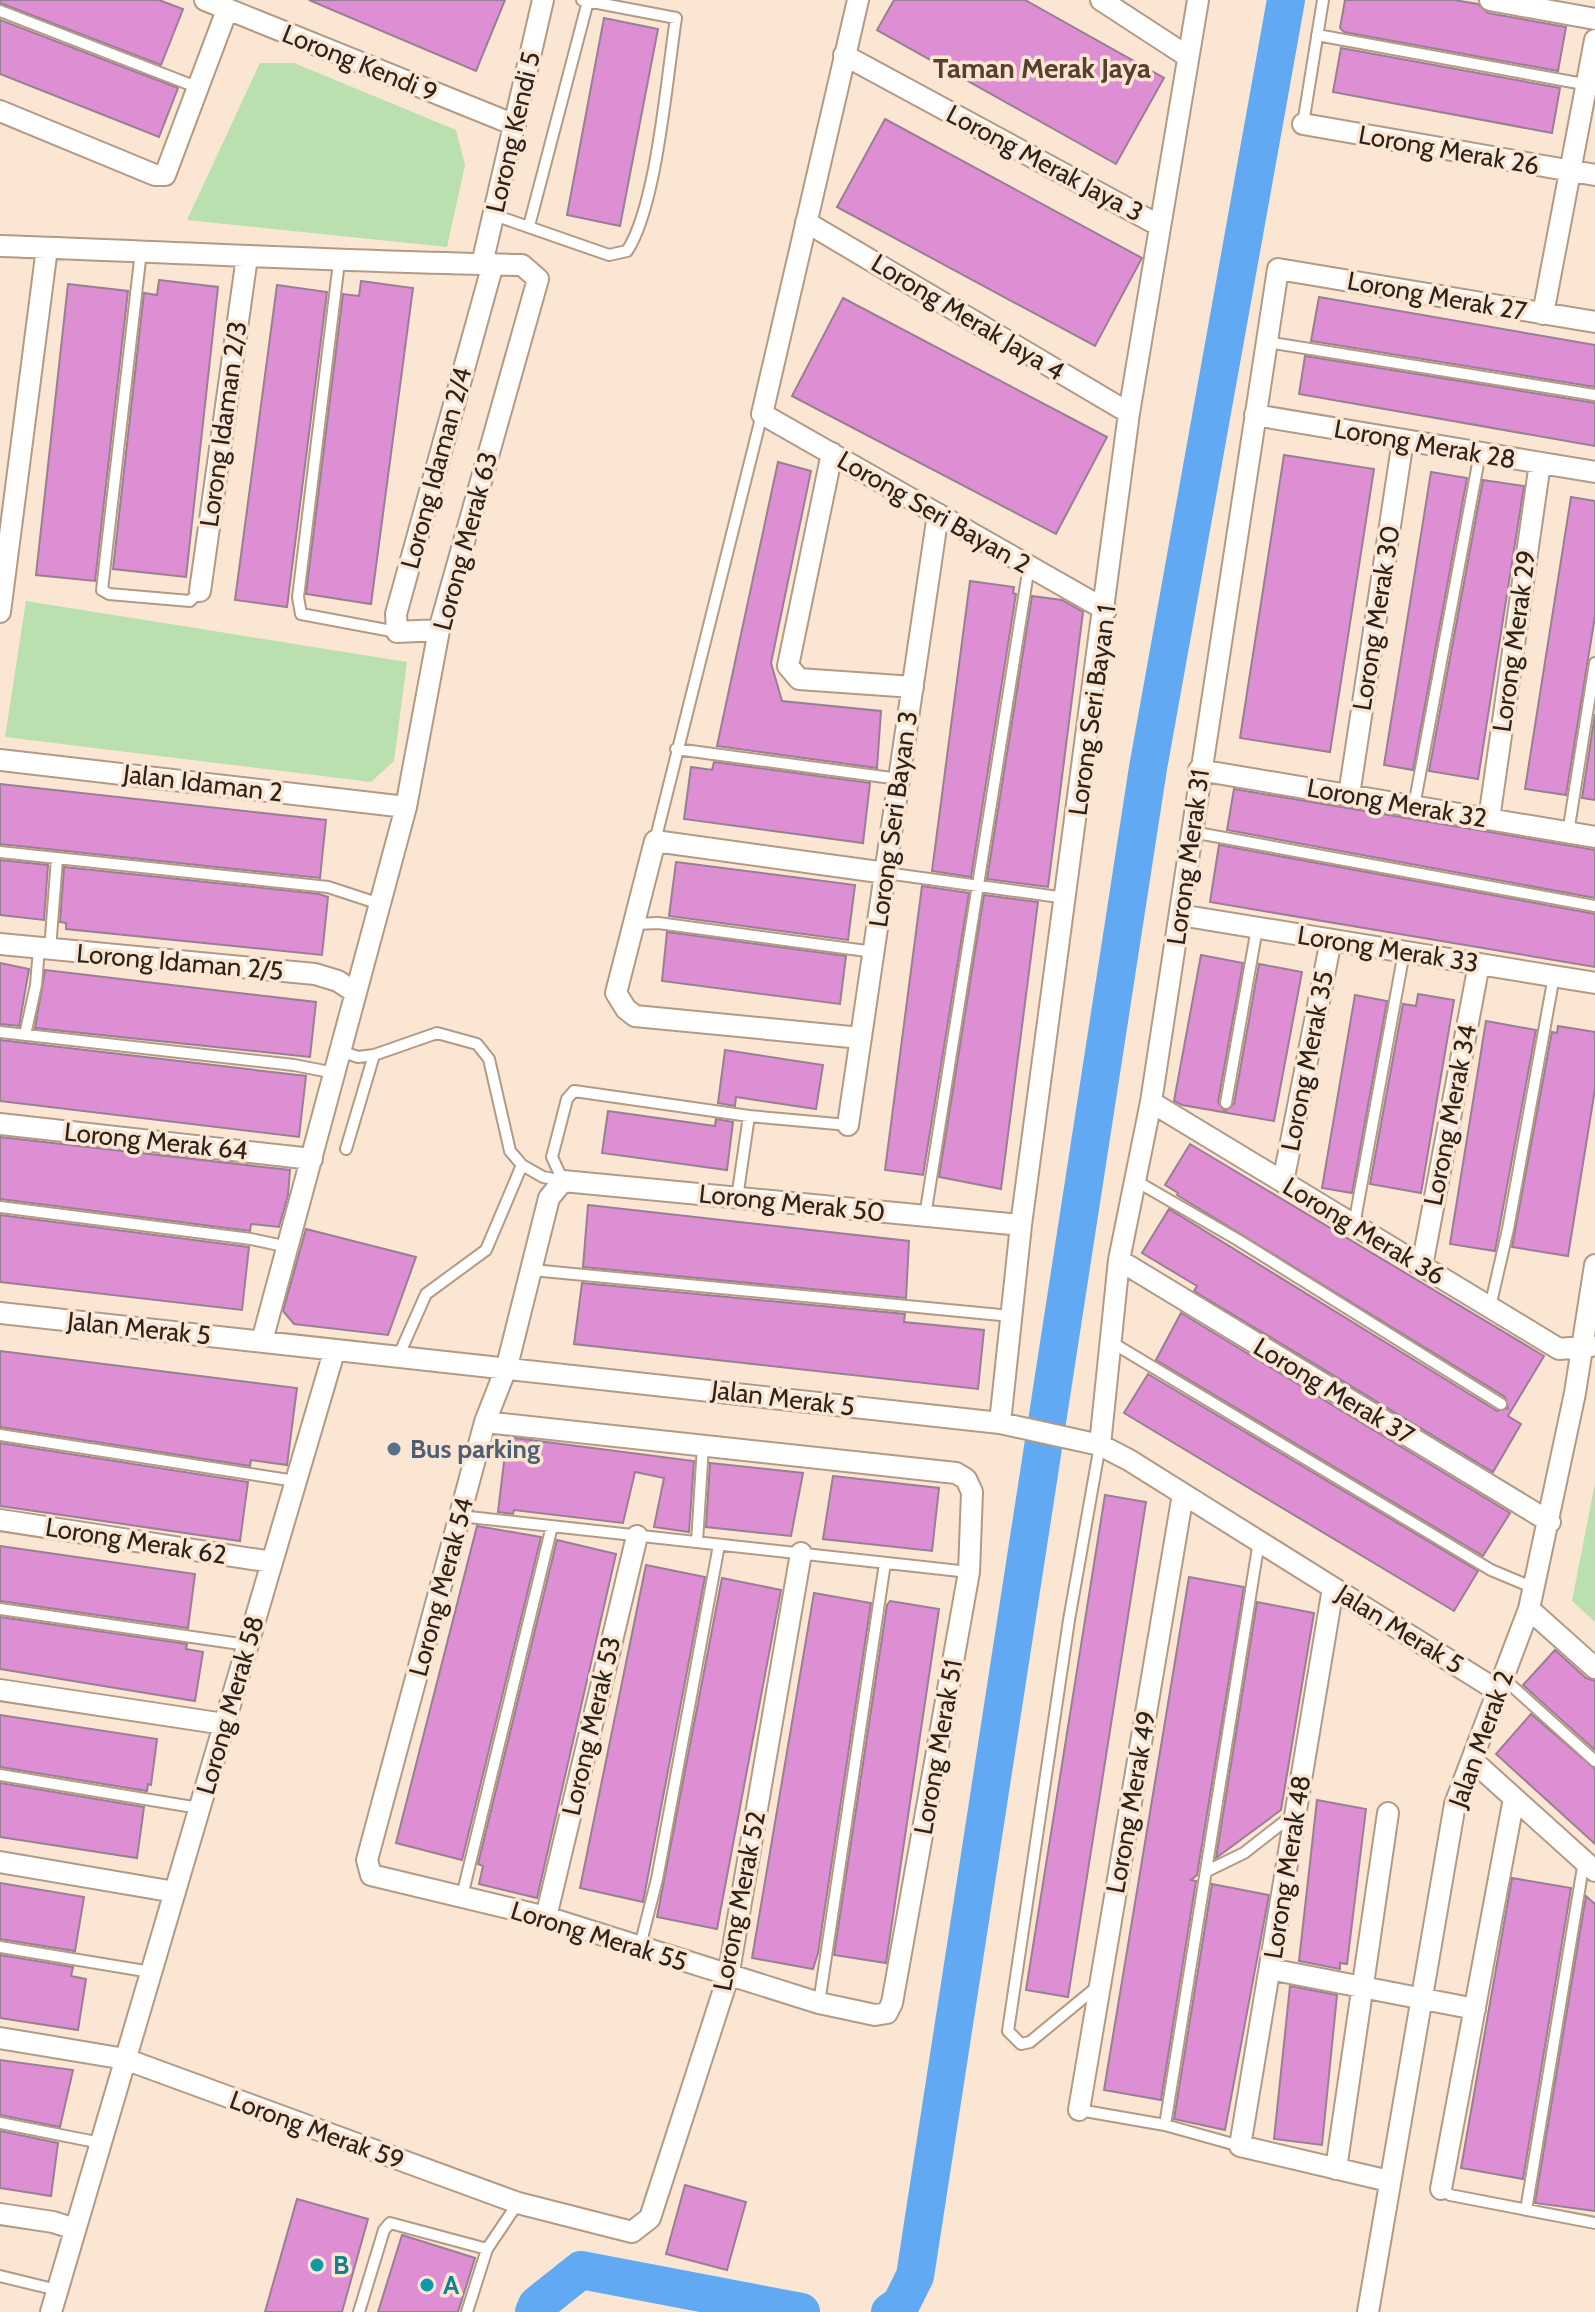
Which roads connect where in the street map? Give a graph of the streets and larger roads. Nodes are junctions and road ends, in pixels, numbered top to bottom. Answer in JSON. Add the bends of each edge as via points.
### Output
{"nodes":[{"id":1,"x":205,"y":0,"type":"edge"},
{"id":2,"x":543,"y":0,"type":"edge"},
{"id":3,"x":858,"y":0,"type":"edge"},
{"id":4,"x":1198,"y":0,"type":"edge"},
{"id":5,"x":1490,"y":0,"type":"edge"},
{"id":6,"x":1109,"y":2,"type":"edge"},
{"id":7,"x":227,"y":10,"type":"junction"},
{"id":8,"x":1595,"y":19,"type":"edge"},
{"id":9,"x":1595,"y":40,"type":"edge"},
{"id":10,"x":844,"y":55,"type":"junction"},
{"id":11,"x":1187,"y":56,"type":"junction"},
{"id":12,"x":1591,"y":86,"type":"edge"},
{"id":13,"x":0,"y":111,"type":"edge"},
{"id":14,"x":1303,"y":124,"type":"road end"},
{"id":15,"x":515,"y":125,"type":"junction"},
{"id":16,"x":1570,"y":171,"type":"junction"},
{"id":17,"x":1595,"y":175,"type":"edge"},
{"id":18,"x":806,"y":222,"type":"junction"},
{"id":19,"x":1160,"y":226,"type":"junction"},
{"id":20,"x":0,"y":246,"type":"edge"},
{"id":21,"x":47,"y":248,"type":"junction"},
{"id":22,"x":247,"y":257,"type":"junction"},
{"id":23,"x":488,"y":264,"type":"junction"},
{"id":24,"x":1278,"y":269,"type":"joint"},
{"id":25,"x":1543,"y":314,"type":"junction"},
{"id":26,"x":1595,"y":322,"type":"edge"},
{"id":27,"x":1129,"y":413,"type":"junction"},
{"id":28,"x":1255,"y":415,"type":"junction"},
{"id":29,"x":1403,"y":440,"type":"junction"},
{"id":30,"x":832,"y":453,"type":"junction"},
{"id":31,"x":1540,"y":463,"type":"junction"},
{"id":32,"x":1595,"y":472,"type":"edge"},
{"id":33,"x":6,"y":506,"type":"edge"},
{"id":34,"x":938,"y":514,"type":"junction"},
{"id":35,"x":200,"y":591,"type":"road end"},
{"id":36,"x":1106,"y":610,"type":"junction"},
{"id":37,"x":0,"y":612,"type":"edge"},
{"id":38,"x":439,"y":630,"type":"junction"},
{"id":39,"x":913,"y":687,"type":"junction"},
{"id":40,"x":0,"y":760,"type":"edge"},
{"id":41,"x":1199,"y":770,"type":"junction"},
{"id":42,"x":1349,"y":795,"type":"junction"},
{"id":43,"x":406,"y":807,"type":"junction"},
{"id":44,"x":1489,"y":819,"type":"junction"},
{"id":45,"x":1595,"y":837,"type":"edge"},
{"id":46,"x":886,"y":873,"type":"junction"},
{"id":47,"x":1180,"y":915,"type":"junction"},
{"id":48,"x":1331,"y":940,"type":"junction"},
{"id":49,"x":0,"y":944,"type":"edge"},
{"id":50,"x":1479,"y":964,"type":"junction"},
{"id":51,"x":1595,"y":983,"type":"edge"},
{"id":52,"x":356,"y":993,"type":"junction"},
{"id":53,"x":861,"y":1038,"type":"junction"},
{"id":54,"x":1151,"y":1102,"type":"junction"},
{"id":55,"x":0,"y":1124,"type":"edge"},
{"id":56,"x":848,"y":1125,"type":"road end"},
{"id":57,"x":312,"y":1159,"type":"junction"},
{"id":58,"x":563,"y":1181,"type":"joint"},
{"id":59,"x":1283,"y":1182,"type":"junction"},
{"id":60,"x":1021,"y":1225,"type":"junction"},
{"id":61,"x":1119,"y":1260,"type":"junction"},
{"id":62,"x":1595,"y":1265,"type":"edge"},
{"id":63,"x":1422,"y":1266,"type":"junction"},
{"id":64,"x":0,"y":1313,"type":"edge"},
{"id":65,"x":262,"y":1341,"type":"junction"},
{"id":66,"x":1588,"y":1348,"type":"edge"},
{"id":67,"x":334,"y":1352,"type":"junction"},
{"id":68,"x":507,"y":1366,"type":"junction"},
{"id":69,"x":485,"y":1422,"type":"junction"},
{"id":70,"x":1009,"y":1425,"type":"junction"},
{"id":71,"x":1100,"y":1445,"type":"junction"},
{"id":72,"x":1183,"y":1494,"type":"junction"},
{"id":73,"x":0,"y":1520,"type":"edge"},
{"id":74,"x":1550,"y":1522,"type":"junction"},
{"id":75,"x":637,"y":1536,"type":"road end"},
{"id":76,"x":801,"y":1553,"type":"road end"},
{"id":77,"x":272,"y":1562,"type":"junction"},
{"id":78,"x":1333,"y":1588,"type":"junction"},
{"id":79,"x":1529,"y":1609,"type":"junction"},
{"id":80,"x":1595,"y":1668,"type":"edge"},
{"id":81,"x":1501,"y":1684,"type":"junction"},
{"id":82,"x":0,"y":1690,"type":"edge"},
{"id":83,"x":224,"y":1724,"type":"junction"},
{"id":84,"x":1472,"y":1760,"type":"junction"},
{"id":85,"x":1514,"y":1798,"type":"junction"},
{"id":86,"x":1388,"y":1813,"type":"dead end"},
{"id":87,"x":367,"y":1860,"type":"joint"},
{"id":88,"x":0,"y":1862,"type":"edge"},
{"id":89,"x":1589,"y":1866,"type":"edge"},
{"id":90,"x":175,"y":1892,"type":"junction"},
{"id":91,"x":546,"y":1917,"type":"junction"},
{"id":92,"x":1270,"y":1969,"type":"junction"},
{"id":93,"x":728,"y":1977,"type":"junction"},
{"id":94,"x":1363,"y":1987,"type":"junction"},
{"id":95,"x":1421,"y":1998,"type":"junction"},
{"id":96,"x":1475,"y":2009,"type":"junction"},
{"id":97,"x":887,"y":2013,"type":"joint"},
{"id":98,"x":0,"y":2038,"type":"edge"},
{"id":99,"x":125,"y":2059,"type":"junction"},
{"id":100,"x":1079,"y":2110,"type":"road end"},
{"id":101,"x":1336,"y":2169,"type":"junction"},
{"id":102,"x":1389,"y":2181,"type":"junction"},
{"id":103,"x":1441,"y":2189,"type":"road end"},
{"id":104,"x":0,"y":2214,"type":"edge"},
{"id":105,"x":75,"y":2229,"type":"junction"},
{"id":106,"x":632,"y":2232,"type":"joint"},
{"id":107,"x":51,"y":2312,"type":"edge"},
{"id":108,"x":1368,"y":2312,"type":"edge"}],
"edges":[{"from":1,"to":7,"type":"street","name":"Lorong Kendi 9"},
{"from":2,"to":15,"type":"street","name":"Lorong Kendi 5"},
{"from":3,"to":10,"type":"street"},
{"from":4,"to":11,"type":"street","name":"Lorong Seri Bayan 1"},
{"from":5,"to":8,"type":"street"},
{"from":6,"to":11,"type":"street"},
{"from":7,"to":13,"type":"street","via":[[165,175]]},
{"from":7,"to":15,"type":"street","name":"Lorong Kendi 9"},
{"from":9,"to":12,"type":"street"},
{"from":10,"to":18,"type":"street"},
{"from":10,"to":19,"type":"street","name":"Lorong Merak Jaya 3"},
{"from":11,"to":19,"type":"street","name":"Lorong Seri Bayan 1"},
{"from":12,"to":16,"type":"street"},
{"from":14,"to":16,"type":"street","name":"Lorong Merak 26"},
{"from":15,"to":23,"type":"street","name":"Lorong Kendi 5"},
{"from":16,"to":17,"type":"street","name":"Lorong Merak 26"},
{"from":16,"to":25,"type":"street"},
{"from":18,"to":27,"type":"street","name":"Lorong Merak Jaya 4"},
{"from":18,"to":30,"type":"street","name":"Lorong Seri Bayan 2","via":[[762,414]]},
{"from":19,"to":27,"type":"street","name":"Lorong Seri Bayan 1"},
{"from":20,"to":21,"type":"street"},
{"from":21,"to":22,"type":"street"},
{"from":21,"to":33,"type":"street"},
{"from":22,"to":23,"type":"street"},
{"from":22,"to":35,"type":"street","name":"Lorong Idaman 2/3"},
{"from":23,"to":38,"type":"street","name":"Lorong Merak 63","via":[[522,265],[538,279]]},
{"from":23,"to":38,"type":"street","name":"Lorong Idaman 2/4","via":[[396,614],[397,632]]},
{"from":24,"to":25,"type":"street","name":"Lorong Merak 27"},
{"from":24,"to":28,"type":"street","name":"Lorong Merak 31"},
{"from":25,"to":26,"type":"street","name":"Lorong Merak 27"},
{"from":27,"to":36,"type":"street","name":"Lorong Seri Bayan 1"},
{"from":28,"to":29,"type":"street","name":"Lorong Merak 28"},
{"from":28,"to":41,"type":"street","name":"Lorong Merak 31"},
{"from":29,"to":31,"type":"street","name":"Lorong Merak 28"},
{"from":29,"to":42,"type":"street","name":"Lorong Merak 30"},
{"from":30,"to":34,"type":"street","name":"Lorong Seri Bayan 2"},
{"from":30,"to":39,"type":"street","via":[[788,666],[799,679]]},
{"from":31,"to":32,"type":"street","name":"Lorong Merak 28"},
{"from":31,"to":44,"type":"street","name":"Lorong Merak 29"},
{"from":33,"to":37,"type":"street"},
{"from":34,"to":36,"type":"street","name":"Lorong Seri Bayan 2"},
{"from":34,"to":39,"type":"street","name":"Lorong Seri Bayan 3"},
{"from":36,"to":60,"type":"street","name":"Lorong Seri Bayan 1"},
{"from":38,"to":43,"type":"street","name":"Lorong Merak 63"},
{"from":39,"to":46,"type":"street","name":"Lorong Seri Bayan 3"},
{"from":40,"to":43,"type":"street","name":"Jalan Idaman 2"},
{"from":41,"to":42,"type":"street","name":"Lorong Merak 32"},
{"from":41,"to":47,"type":"street","name":"Lorong Merak 31"},
{"from":42,"to":44,"type":"street","name":"Lorong Merak 32"},
{"from":43,"to":52,"type":"street","name":"Lorong Merak 63"},
{"from":44,"to":45,"type":"street","name":"Lorong Merak 32"},
{"from":46,"to":53,"type":"street","name":"Lorong Seri Bayan 3"},
{"from":46,"to":53,"type":"street","via":[[655,841],[616,993],[635,1016]]},
{"from":47,"to":48,"type":"street","name":"Lorong Merak 33"},
{"from":47,"to":54,"type":"street","name":"Lorong Merak 31"},
{"from":48,"to":50,"type":"street","name":"Lorong Merak 33"},
{"from":48,"to":59,"type":"street","name":"Lorong Merak 35"},
{"from":49,"to":52,"type":"street","name":"Lorong Idaman 2/5","via":[[315,974]]},
{"from":50,"to":51,"type":"street","name":"Lorong Merak 33"},
{"from":50,"to":63,"type":"street","name":"Lorong Merak 34"},
{"from":52,"to":57,"type":"street","name":"Lorong Merak 63"},
{"from":53,"to":56,"type":"street","name":"Lorong Seri Bayan 3"},
{"from":54,"to":59,"type":"street","name":"Lorong Merak 36"},
{"from":54,"to":61,"type":"street","name":"Lorong Merak 31"},
{"from":55,"to":57,"type":"street","name":"Lorong Merak 64"},
{"from":57,"to":65,"type":"street","name":"Lorong Merak 63"},
{"from":58,"to":60,"type":"street","name":"Lorong Merak 50"},
{"from":58,"to":68,"type":"street","name":"Lorong Merak 54","via":[[549,1198]]},
{"from":59,"to":63,"type":"street","name":"Lorong Merak 36"},
{"from":60,"to":70,"type":"street","name":"Lorong Seri Bayan 1","via":[[1011,1316]]},
{"from":61,"to":71,"type":"street","name":"Lorong Merak 31"},
{"from":61,"to":74,"type":"street","name":"Lorong Merak 37"},
{"from":62,"to":66,"type":"street","name":"Jalan Merak 2"},
{"from":63,"to":66,"type":"street","name":"Lorong Merak 36","via":[[1559,1349]]},
{"from":64,"to":65,"type":"street","name":"Jalan Merak 5"},
{"from":65,"to":67,"type":"street","name":"Jalan Merak 5"},
{"from":66,"to":74,"type":"street","name":"Jalan Merak 2"},
{"from":67,"to":68,"type":"street","name":"Jalan Merak 5"},
{"from":67,"to":77,"type":"street","name":"Lorong Merak 58"},
{"from":68,"to":69,"type":"street","name":"Lorong Merak 54"},
{"from":68,"to":70,"type":"street","name":"Jalan Merak 5"},
{"from":69,"to":87,"type":"street","name":"Lorong Merak 54"},
{"from":69,"to":97,"type":"street","name":"Lorong Merak 51","via":[[956,1473],[966,1479],[972,1492],[969,1572]]},
{"from":70,"to":71,"type":"street","name":"Jalan Merak 5"},
{"from":71,"to":72,"type":"street","name":"Jalan Merak 5"},
{"from":72,"to":78,"type":"street","name":"Jalan Merak 5"},
{"from":72,"to":100,"type":"street","name":"Lorong Merak 49"},
{"from":73,"to":77,"type":"street","name":"Lorong Merak 62"},
{"from":74,"to":79,"type":"street","name":"Jalan Merak 2"},
{"from":75,"to":91,"type":"street","name":"Lorong Merak 53"},
{"from":76,"to":93,"type":"street","name":"Lorong Merak 52"},
{"from":77,"to":83,"type":"street","name":"Lorong Merak 58"},
{"from":78,"to":81,"type":"street","name":"Jalan Merak 5"},
{"from":78,"to":92,"type":"street","name":"Lorong Merak 48"},
{"from":79,"to":80,"type":"street"},
{"from":79,"to":81,"type":"street","name":"Jalan Merak 2"},
{"from":81,"to":84,"type":"street","name":"Jalan Merak 2"},
{"from":82,"to":83,"type":"street"},
{"from":83,"to":90,"type":"street","name":"Lorong Merak 58"},
{"from":84,"to":85,"type":"street"},
{"from":84,"to":95,"type":"street","name":"Jalan Merak 2","via":[[1455,1804]]},
{"from":85,"to":89,"type":"street"},
{"from":85,"to":96,"type":"street","name":"Jalan Merak 2"},
{"from":86,"to":94,"type":"street"},
{"from":87,"to":91,"type":"street","name":"Lorong Merak 55","via":[[371,1875]]},
{"from":88,"to":90,"type":"street"},
{"from":90,"to":99,"type":"street","name":"Lorong Merak 58"},
{"from":91,"to":93,"type":"street","name":"Lorong Merak 55"},
{"from":92,"to":94,"type":"street"},
{"from":92,"to":101,"type":"street","name":"Lorong Merak 48","via":[[1240,2146]]},
{"from":93,"to":97,"type":"street","name":"Lorong Merak 55","via":[[819,2003]]},
{"from":93,"to":106,"type":"street","name":"Lorong Merak 52","via":[[650,2218]]},
{"from":94,"to":95,"type":"street"},
{"from":94,"to":101,"type":"street"},
{"from":95,"to":96,"type":"street"},
{"from":95,"to":102,"type":"street","name":"Jalan Merak 2"},
{"from":96,"to":103,"type":"street","name":"Jalan Merak 2"},
{"from":98,"to":99,"type":"street","name":"Lorong Merak 59"},
{"from":99,"to":105,"type":"street","name":"Lorong Merak 58"},
{"from":99,"to":106,"type":"street","name":"Lorong Merak 59","via":[[518,2203]]},
{"from":101,"to":102,"type":"street"},
{"from":102,"to":108,"type":"street","name":"Jalan Merak 2"},
{"from":104,"to":105,"type":"street"},
{"from":105,"to":107,"type":"street","name":"Lorong Merak 58"}]}
